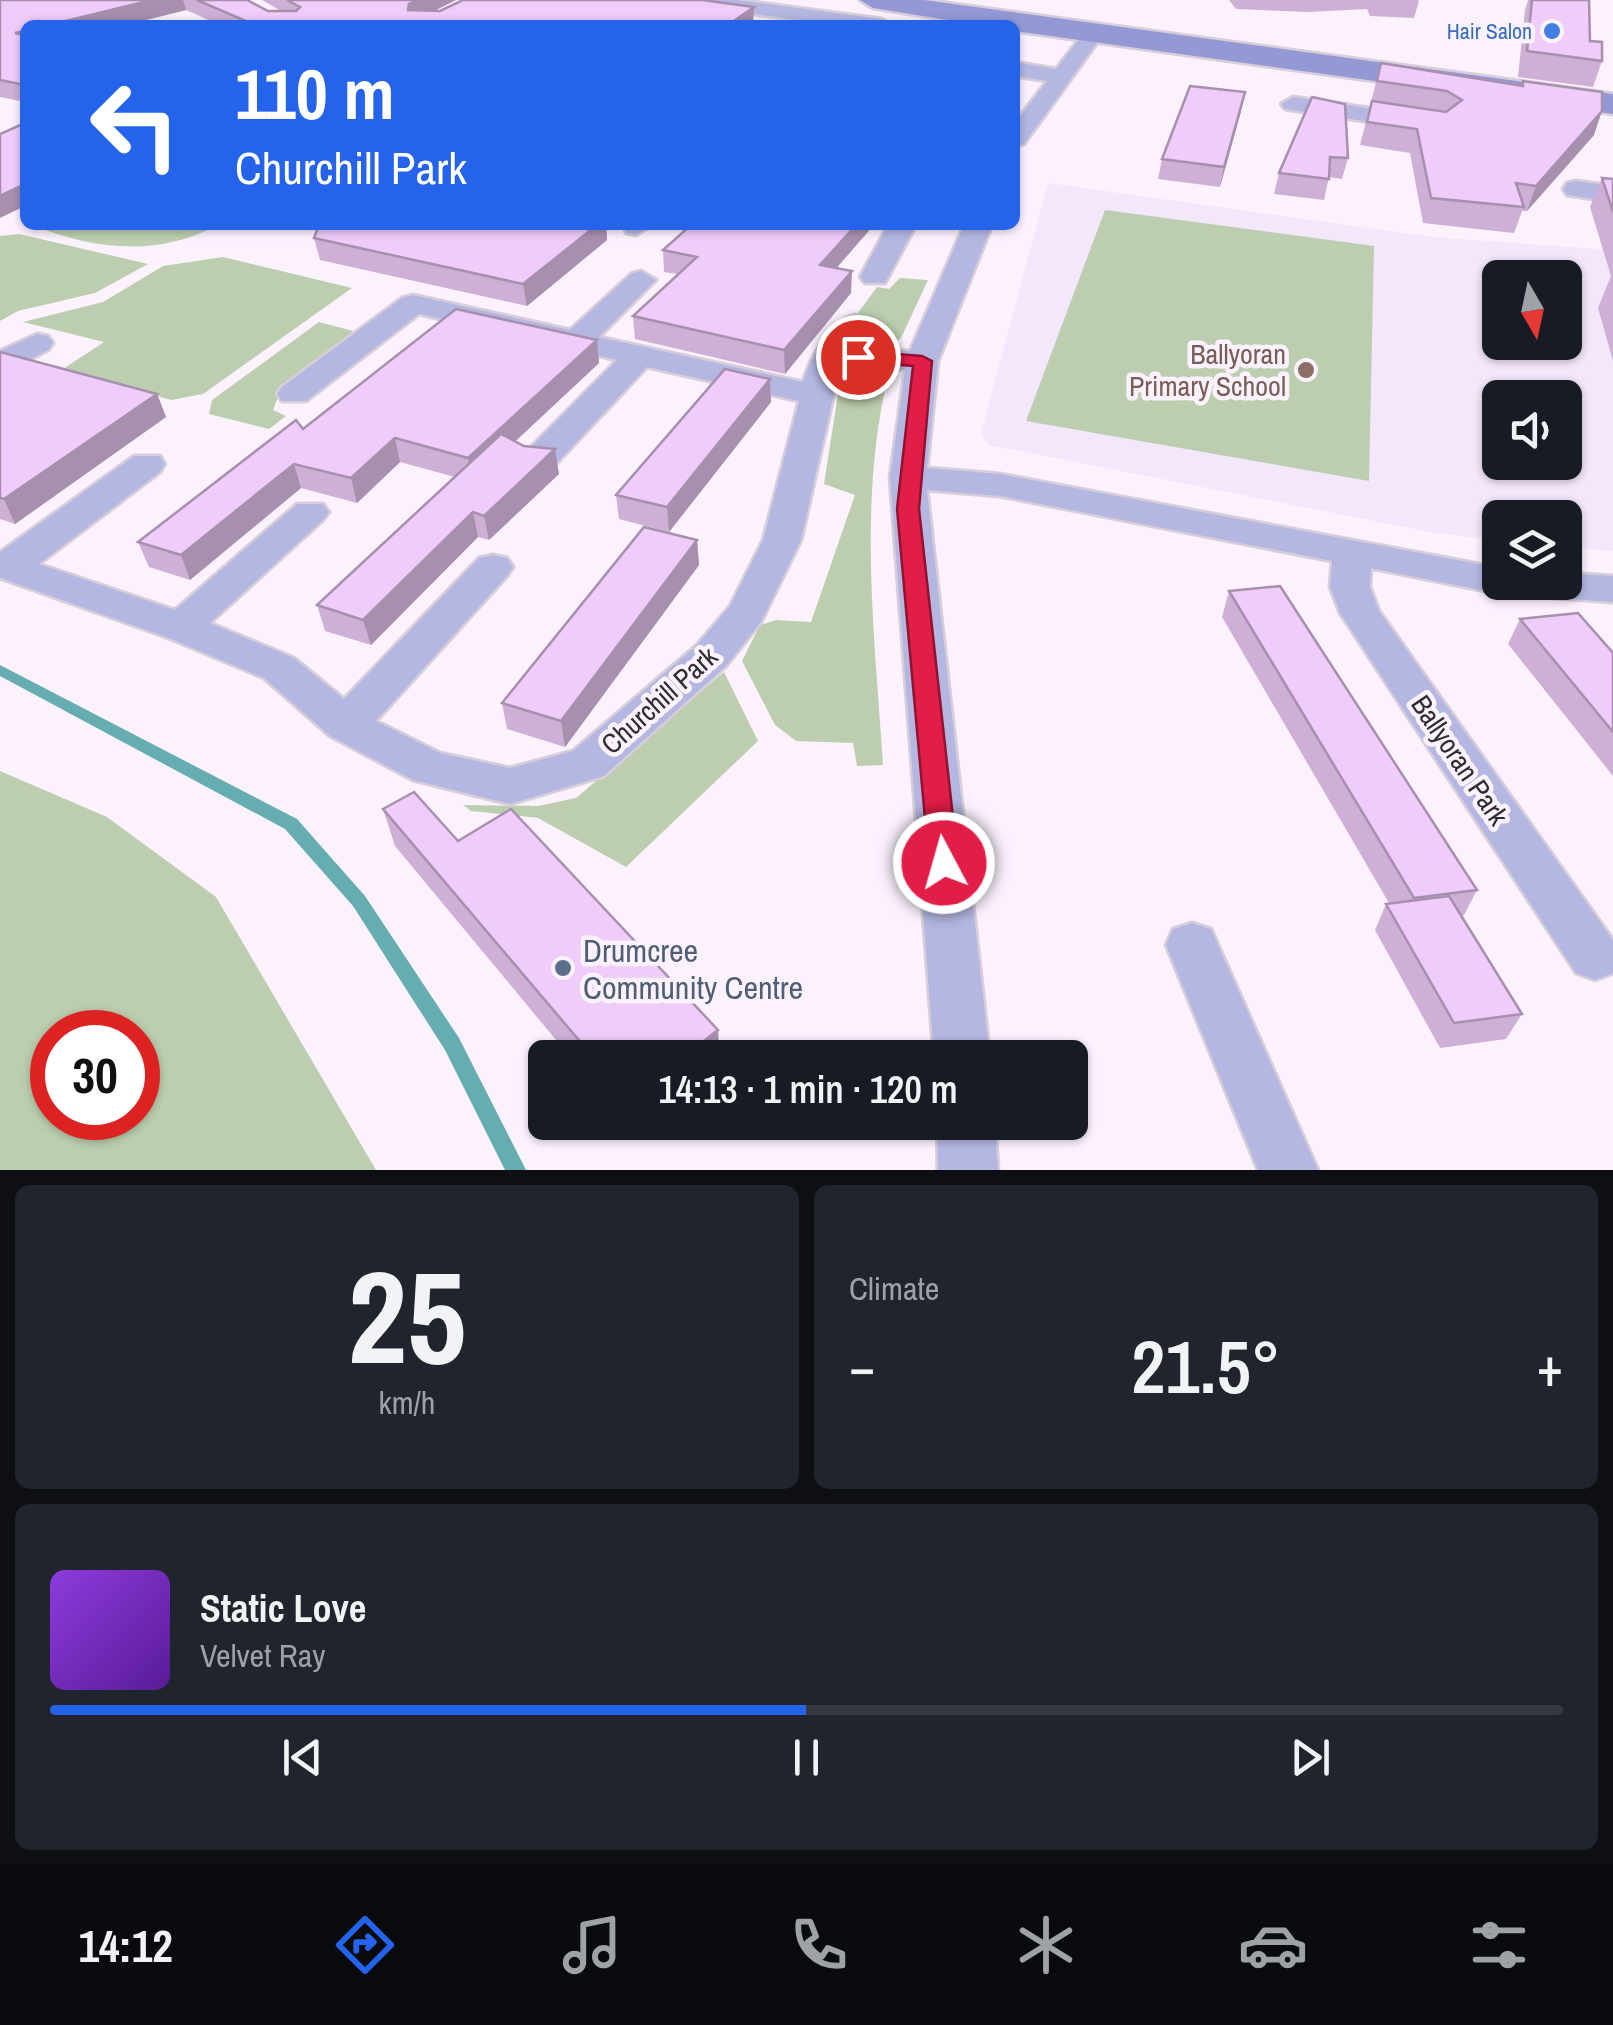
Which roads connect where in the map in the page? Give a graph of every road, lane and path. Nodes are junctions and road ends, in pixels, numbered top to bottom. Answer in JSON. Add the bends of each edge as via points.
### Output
{"nodes":[{"id":1,"x":694,"y":0,"type":"edge"},
{"id":2,"x":838,"y":0,"type":"edge"},
{"id":3,"x":874,"y":0,"type":"edge"},
{"id":4,"x":948,"y":8,"type":"edge"},
{"id":5,"x":790,"y":19,"type":"edge"},
{"id":6,"x":1019,"y":20,"type":"edge"},
{"id":7,"x":1020,"y":20,"type":"edge"},
{"id":8,"x":1108,"y":35,"type":"junction"},
{"id":9,"x":1343,"y":68,"type":"junction"},
{"id":10,"x":1020,"y":71,"type":"edge"},
{"id":11,"x":1060,"y":76,"type":"junction"},
{"id":12,"x":1293,"y":104,"type":"dead end"},
{"id":13,"x":1613,"y":104,"type":"edge"},
{"id":14,"x":1328,"y":109,"type":"junction"},
{"id":15,"x":1439,"y":125,"type":"edge"},
{"id":16,"x":1020,"y":132,"type":"edge"},
{"id":17,"x":1576,"y":189,"type":"dead end"},
{"id":18,"x":1613,"y":194,"type":"edge"},
{"id":19,"x":899,"y":230,"type":"edge"},
{"id":20,"x":976,"y":230,"type":"edge"},
{"id":21,"x":875,"y":278,"type":"dead end"},
{"id":22,"x":641,"y":280,"type":"dead end"},
{"id":23,"x":854,"y":324,"type":"dead end"},
{"id":24,"x":575,"y":342,"type":"junction"},
{"id":25,"x":37,"y":343,"type":"dead end"},
{"id":26,"x":638,"y":358,"type":"junction"},
{"id":27,"x":922,"y":361,"type":"junction"},
{"id":28,"x":0,"y":365,"type":"edge"},
{"id":29,"x":819,"y":380,"type":"junction"},
{"id":30,"x":294,"y":394,"type":"dead end"},
{"id":31,"x":541,"y":458,"type":"edge"},
{"id":32,"x":147,"y":464,"type":"dead end"},
{"id":33,"x":908,"y":477,"type":"junction"},
{"id":34,"x":310,"y":512,"type":"dead end"},
{"id":35,"x":1352,"y":554,"type":"junction"},
{"id":36,"x":5,"y":566,"type":"edge"},
{"id":37,"x":493,"y":567,"type":"dead end"},
{"id":38,"x":1482,"y":578,"type":"edge"},
{"id":39,"x":1582,"y":587,"type":"edge"},
{"id":40,"x":1613,"y":589,"type":"edge"},
{"id":41,"x":182,"y":627,"type":"junction"},
{"id":42,"x":346,"y":725,"type":"junction"},
{"id":43,"x":1192,"y":945,"type":"dead end"},
{"id":44,"x":1594,"y":957,"type":"dead end"},
{"id":45,"x":960,"y":1040,"type":"edge"},
{"id":46,"x":967,"y":1140,"type":"edge"},
{"id":47,"x":968,"y":1170,"type":"edge"},
{"id":48,"x":1288,"y":1170,"type":"edge"}],
"edges":[{"from":1,"to":5,"type":"street"},
{"from":2,"to":4,"type":"main road","via":[[887,9]]},
{"from":3,"to":4,"type":"main road"},
{"from":4,"to":6,"type":"main road"},
{"from":7,"to":8,"type":"main road"},
{"from":8,"to":9,"type":"main road"},
{"from":8,"to":11,"type":"street"},
{"from":9,"to":13,"type":"main road"},
{"from":9,"to":14,"type":"street"},
{"from":10,"to":11,"type":"street"},
{"from":11,"to":16,"type":"street"},
{"from":12,"to":14,"type":"street"},
{"from":14,"to":15,"type":"street"},
{"from":17,"to":18,"type":"street"},
{"from":19,"to":21,"type":"street"},
{"from":20,"to":27,"type":"street"},
{"from":22,"to":24,"type":"street"},
{"from":23,"to":29,"type":"street","name":"Churchill Park"},
{"from":24,"to":26,"type":"street"},
{"from":24,"to":30,"type":"street","via":[[412,304]]},
{"from":25,"to":28,"type":"street"},
{"from":26,"to":29,"type":"street"},
{"from":26,"to":31,"type":"street"},
{"from":27,"to":29,"type":"street","via":[[858,357]]},
{"from":27,"to":33,"type":"street"},
{"from":29,"to":42,"type":"street","name":"Churchill Park","via":[[782,540],[746,612],[711,656],[588,764],[510,786],[429,768]]},
{"from":32,"to":36,"type":"street","name":"Churchill Park"},
{"from":33,"to":35,"type":"street","via":[[1000,484]]},
{"from":33,"to":45,"type":"street"},
{"from":34,"to":41,"type":"street"},
{"from":35,"to":38,"type":"street"},
{"from":35,"to":44,"type":"street","name":"Ballyoran Park","via":[[1350,587],[1360,613]]},
{"from":36,"to":41,"type":"street","name":"Churchill Park"},
{"from":37,"to":42,"type":"street"},
{"from":39,"to":40,"type":"street"},
{"from":41,"to":42,"type":"street","name":"Churchill Park","via":[[278,668]]},
{"from":43,"to":48,"type":"street"},
{"from":46,"to":47,"type":"street"}]}
